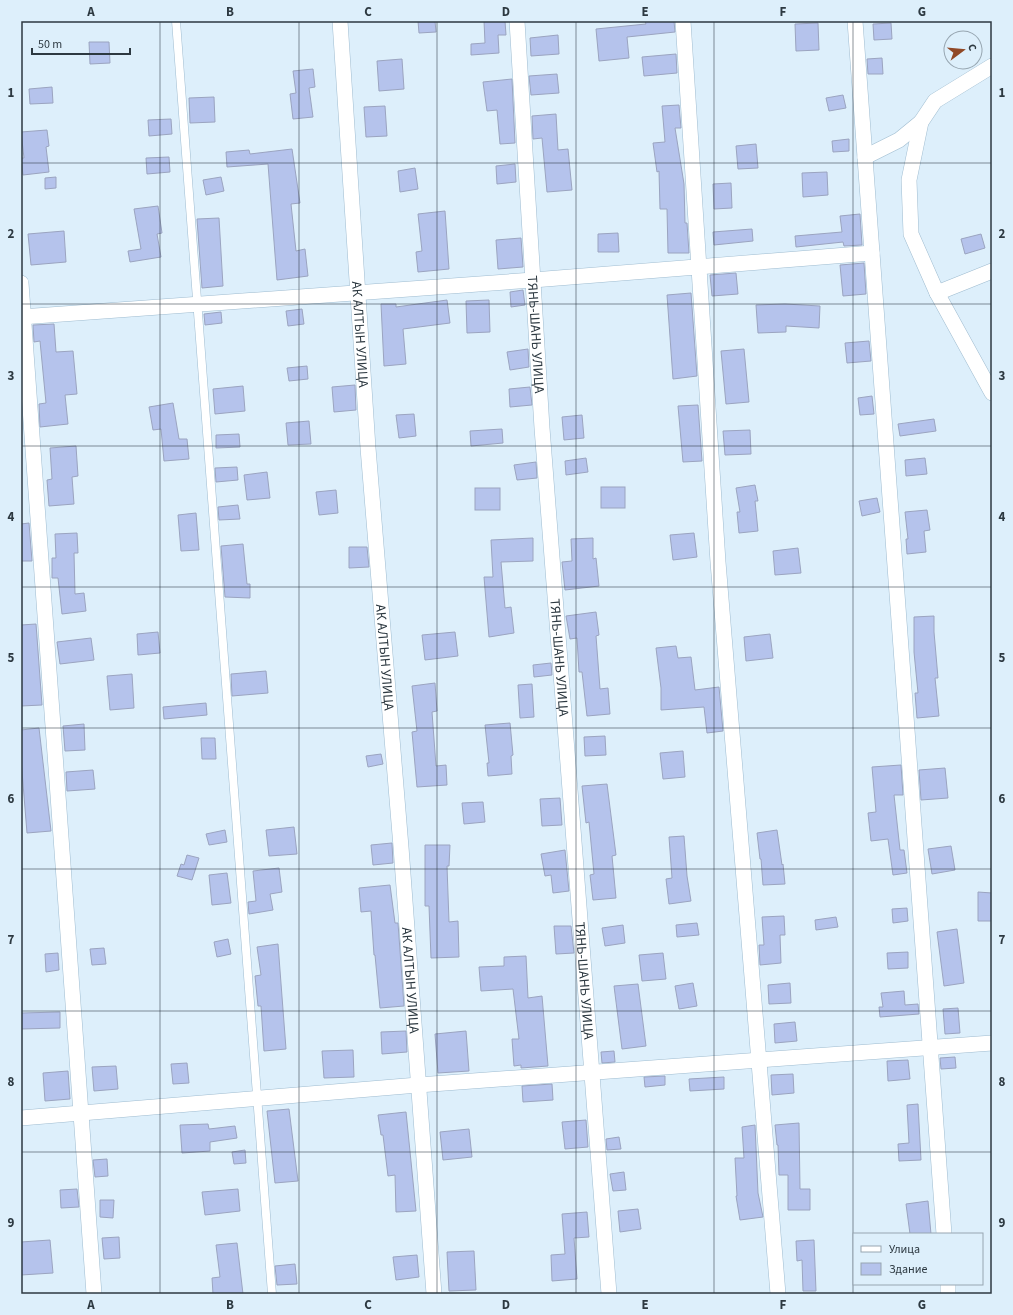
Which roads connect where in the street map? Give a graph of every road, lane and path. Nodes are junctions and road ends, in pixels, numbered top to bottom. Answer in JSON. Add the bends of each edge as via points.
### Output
{"nodes":[{"id":1,"x":176,"y":21,"type":"edge"},
{"id":2,"x":340,"y":21,"type":"edge"},
{"id":3,"x":517,"y":21,"type":"edge"},
{"id":4,"x":683,"y":21,"type":"edge"},
{"id":5,"x":855,"y":21,"type":"edge"},
{"id":6,"x":992,"y":66,"type":"edge"},
{"id":7,"x":921,"y":122,"type":"junction"},
{"id":8,"x":865,"y":157,"type":"junction"},
{"id":9,"x":872,"y":253,"type":"junction"},
{"id":10,"x":699,"y":266,"type":"junction"},
{"id":11,"x":992,"y":271,"type":"edge"},
{"id":12,"x":533,"y":280,"type":"junction"},
{"id":13,"x":21,"y":283,"type":"edge"},
{"id":14,"x":358,"y":292,"type":"junction"},
{"id":15,"x":936,"y":294,"type":"junction"},
{"id":16,"x":196,"y":304,"type":"junction"},
{"id":17,"x":22,"y":317,"type":"edge"},
{"id":18,"x":992,"y":393,"type":"edge"},
{"id":19,"x":992,"y":1043,"type":"edge"},
{"id":20,"x":931,"y":1048,"type":"junction"},
{"id":21,"x":760,"y":1060,"type":"junction"},
{"id":22,"x":591,"y":1073,"type":"junction"},
{"id":23,"x":418,"y":1085,"type":"junction"},
{"id":24,"x":258,"y":1099,"type":"junction"},
{"id":25,"x":81,"y":1113,"type":"junction"},
{"id":26,"x":21,"y":1118,"type":"edge"},
{"id":27,"x":944,"y":1233,"type":"edge"},
{"id":28,"x":94,"y":1294,"type":"edge"},
{"id":29,"x":272,"y":1294,"type":"edge"},
{"id":30,"x":434,"y":1294,"type":"edge"},
{"id":31,"x":609,"y":1294,"type":"edge"},
{"id":32,"x":778,"y":1294,"type":"edge"}],
"edges":[{"from":1,"to":16,"type":"lane"},
{"from":2,"to":14,"type":"street","name":"АК АЛТЫН УЛИЦА"},
{"from":3,"to":12,"type":"street","name":"ТЯНЬ-ШАНЬ УЛИЦА"},
{"from":4,"to":10,"type":"street"},
{"from":5,"to":8,"type":"street"},
{"from":6,"to":7,"type":"street","via":[[935,101]]},
{"from":7,"to":8,"type":"street","via":[[899,140]]},
{"from":7,"to":15,"type":"street","via":[[909,180],[911,234]]},
{"from":8,"to":9,"type":"street"},
{"from":9,"to":10,"type":"street"},
{"from":9,"to":20,"type":"street"},
{"from":10,"to":12,"type":"street"},
{"from":10,"to":21,"type":"street","via":[[719,570]]},
{"from":11,"to":15,"type":"street"},
{"from":12,"to":14,"type":"street"},
{"from":12,"to":22,"type":"street","name":"ТЯНЬ-ШАНЬ УЛИЦА"},
{"from":13,"to":17,"type":"street"},
{"from":14,"to":16,"type":"street"},
{"from":14,"to":23,"type":"street","name":"АК АЛТЫН УЛИЦА","via":[[367,440]]},
{"from":15,"to":18,"type":"street"},
{"from":16,"to":17,"type":"street"},
{"from":16,"to":24,"type":"lane"},
{"from":17,"to":25,"type":"street"},
{"from":19,"to":20,"type":"street"},
{"from":20,"to":21,"type":"street"},
{"from":20,"to":27,"type":"street"},
{"from":21,"to":22,"type":"street"},
{"from":21,"to":32,"type":"street"},
{"from":22,"to":23,"type":"street"},
{"from":22,"to":31,"type":"street","name":"ТЯНЬ-ШАНЬ УЛИЦА"},
{"from":23,"to":24,"type":"street"},
{"from":23,"to":30,"type":"street","name":"АК АЛТЫН УЛИЦА"},
{"from":24,"to":25,"type":"street"},
{"from":24,"to":29,"type":"lane"},
{"from":25,"to":26,"type":"street"},
{"from":25,"to":28,"type":"street"}]}
